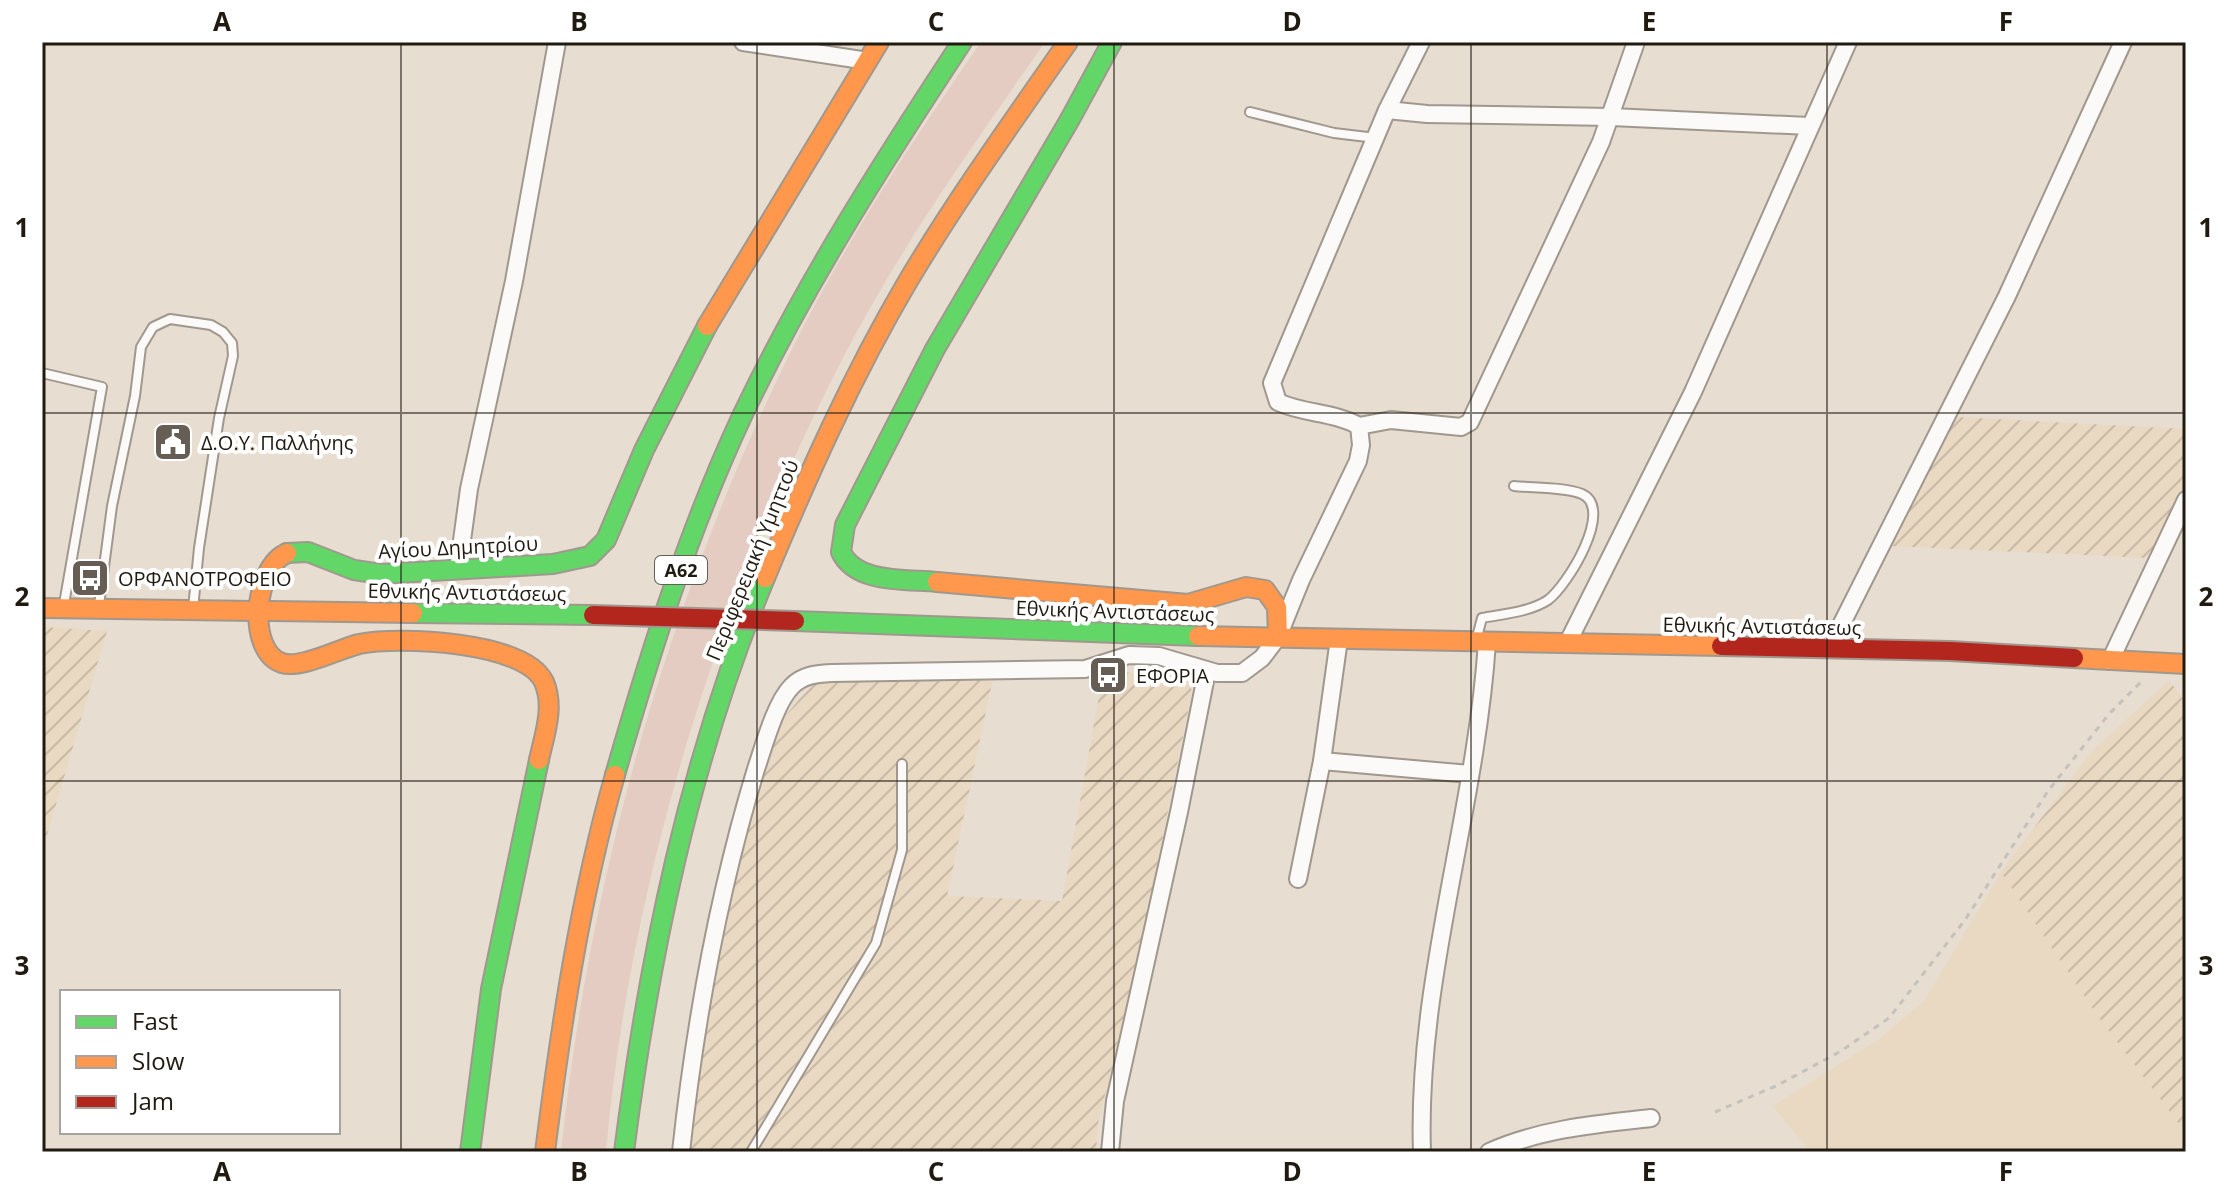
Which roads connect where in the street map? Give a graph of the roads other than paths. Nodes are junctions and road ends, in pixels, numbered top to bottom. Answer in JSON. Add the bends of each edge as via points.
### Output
{"nodes":[{"id":1,"x":557,"y":42,"type":"edge"},
{"id":2,"x":743,"y":42,"type":"edge"},
{"id":3,"x":879,"y":42,"type":"edge"},
{"id":4,"x":962,"y":42,"type":"edge"},
{"id":5,"x":1068,"y":42,"type":"edge"},
{"id":6,"x":1421,"y":42,"type":"edge"},
{"id":7,"x":1636,"y":42,"type":"edge"},
{"id":8,"x":1848,"y":42,"type":"edge"},
{"id":9,"x":2123,"y":42,"type":"edge"},
{"id":10,"x":1115,"y":43,"type":"edge"},
{"id":11,"x":829,"y":48,"type":"edge"},
{"id":12,"x":868,"y":61,"type":"junction"},
{"id":13,"x":1387,"y":110,"type":"junction"},
{"id":14,"x":1250,"y":112,"type":"dead end"},
{"id":15,"x":1611,"y":117,"type":"junction"},
{"id":16,"x":1809,"y":126,"type":"junction"},
{"id":17,"x":1376,"y":139,"type":"junction"},
{"id":18,"x":42,"y":373,"type":"edge"},
{"id":19,"x":1359,"y":426,"type":"junction"},
{"id":20,"x":1514,"y":486,"type":"dead end"},
{"id":21,"x":2186,"y":500,"type":"edge"},
{"id":22,"x":458,"y":570,"type":"junction"},
{"id":23,"x":42,"y":608,"type":"edge"},
{"id":24,"x":63,"y":609,"type":"junction"},
{"id":25,"x":98,"y":610,"type":"junction"},
{"id":26,"x":193,"y":610,"type":"junction"},
{"id":27,"x":259,"y":611,"type":"junction"},
{"id":28,"x":1278,"y":637,"type":"junction"},
{"id":29,"x":1339,"y":639,"type":"junction"},
{"id":30,"x":1481,"y":642,"type":"junction"},
{"id":31,"x":1567,"y":644,"type":"junction"},
{"id":32,"x":1829,"y":649,"type":"junction"},
{"id":33,"x":2110,"y":661,"type":"junction"},
{"id":34,"x":2186,"y":664,"type":"edge"},
{"id":35,"x":1207,"y":671,"type":"junction"},
{"id":36,"x":1322,"y":761,"type":"junction"},
{"id":37,"x":902,"y":764,"type":"dead end"},
{"id":38,"x":1470,"y":774,"type":"junction"},
{"id":39,"x":1298,"y":879,"type":"dead end"},
{"id":40,"x":1651,"y":1118,"type":"dead end"},
{"id":41,"x":470,"y":1152,"type":"edge"},
{"id":42,"x":545,"y":1152,"type":"edge"},
{"id":43,"x":624,"y":1152,"type":"edge"},
{"id":44,"x":681,"y":1152,"type":"edge"},
{"id":45,"x":751,"y":1152,"type":"edge"},
{"id":46,"x":1110,"y":1152,"type":"edge"},
{"id":47,"x":1422,"y":1152,"type":"edge"},
{"id":48,"x":1489,"y":1152,"type":"edge"}],
"edges":[{"from":1,"to":22,"type":"street","via":[[469,489]]},
{"from":2,"to":11,"type":"street"},
{"from":3,"to":12,"type":"main road","name":"Αγίου Δημητρίου"},
{"from":4,"to":42,"type":"main road","number":"Α62","via":[[806,290],[743,415],[700,517],[636,697],[592,859]]},
{"from":5,"to":43,"type":"main road","name":"Περιφερειακή Υμηττού","via":[[906,285],[832,423],[770,566],[717,713],[675,864],[640,1035]]},
{"from":6,"to":13,"type":"street"},
{"from":7,"to":15,"type":"street"},
{"from":8,"to":16,"type":"street"},
{"from":9,"to":32,"type":"street","via":[[2007,296]]},
{"from":10,"to":28,"type":"main road","via":[[935,349],[850,512],[839,549],[843,561],[873,576],[1188,604],[1246,587],[1265,590],[1277,607]]},
{"from":11,"to":12,"type":"street"},
{"from":12,"to":22,"type":"main road","name":"Αγίου Δημητρίου","via":[[706,327],[600,549],[568,562]]},
{"from":13,"to":15,"type":"street"},
{"from":13,"to":17,"type":"street"},
{"from":14,"to":17,"type":"lane"},
{"from":15,"to":16,"type":"street"},
{"from":15,"to":19,"type":"street","via":[[1470,422],[1461,427],[1391,420]]},
{"from":16,"to":31,"type":"street","via":[[1693,392]]},
{"from":17,"to":19,"type":"street","via":[[1272,383],[1278,402]]},
{"from":18,"to":24,"type":"lane","via":[[102,387]]},
{"from":19,"to":28,"type":"street","via":[[1358,461]]},
{"from":20,"to":30,"type":"lane","via":[[1582,494],[1593,503],[1591,531],[1550,598],[1534,607],[1482,618]]},
{"from":21,"to":33,"type":"street"},
{"from":22,"to":27,"type":"main road","name":"Αγίου Δημητρίου","via":[[367,573],[296,550],[269,567]]},
{"from":23,"to":24,"type":"main road","name":"Εθνικής Αντιστάσεως"},
{"from":24,"to":25,"type":"main road","name":"Εθνικής Αντιστάσεως"},
{"from":25,"to":26,"type":"main road","name":"Εθνικής Αντιστάσεως"},
{"from":25,"to":26,"type":"lane","via":[[141,347],[153,327],[170,319],[211,325],[232,343]]},
{"from":26,"to":27,"type":"main road","name":"Εθνικής Αντιστάσεως"},
{"from":27,"to":28,"type":"main road","name":"Εθνικής Αντιστάσεως","bridge":true,"via":[[593,615]]},
{"from":27,"to":41,"type":"main road","name":"Αγίου Δημητρίου","via":[[268,652],[282,663],[366,643],[450,645],[521,661],[544,682],[548,720],[506,913]]},
{"from":28,"to":29,"type":"main road","name":"Εθνικής Αντιστάσεως"},
{"from":28,"to":35,"type":"street","via":[[1242,673]]},
{"from":29,"to":30,"type":"main road","name":"Εθνικής Αντιστάσεως"},
{"from":29,"to":36,"type":"street"},
{"from":30,"to":31,"type":"main road","name":"Εθνικής Αντιστάσεως"},
{"from":30,"to":38,"type":"street","via":[[1485,680]]},
{"from":31,"to":32,"type":"main road","name":"Εθνικής Αντιστάσεως"},
{"from":32,"to":33,"type":"main road","name":"Εθνικής Αντιστάσεως"},
{"from":33,"to":34,"type":"main road","name":"Εθνικής Αντιστάσεως"},
{"from":35,"to":44,"type":"street","via":[[1159,656],[1129,655],[1085,669],[831,673],[792,685],[764,745],[719,909]]},
{"from":35,"to":46,"type":"street","via":[[1115,1101]]},
{"from":36,"to":38,"type":"street"},
{"from":36,"to":39,"type":"street"},
{"from":37,"to":45,"type":"lane","via":[[902,850],[876,943]]},
{"from":38,"to":47,"type":"street","via":[[1426,1036]]},
{"from":40,"to":48,"type":"street","via":[[1576,1126]]}]}
